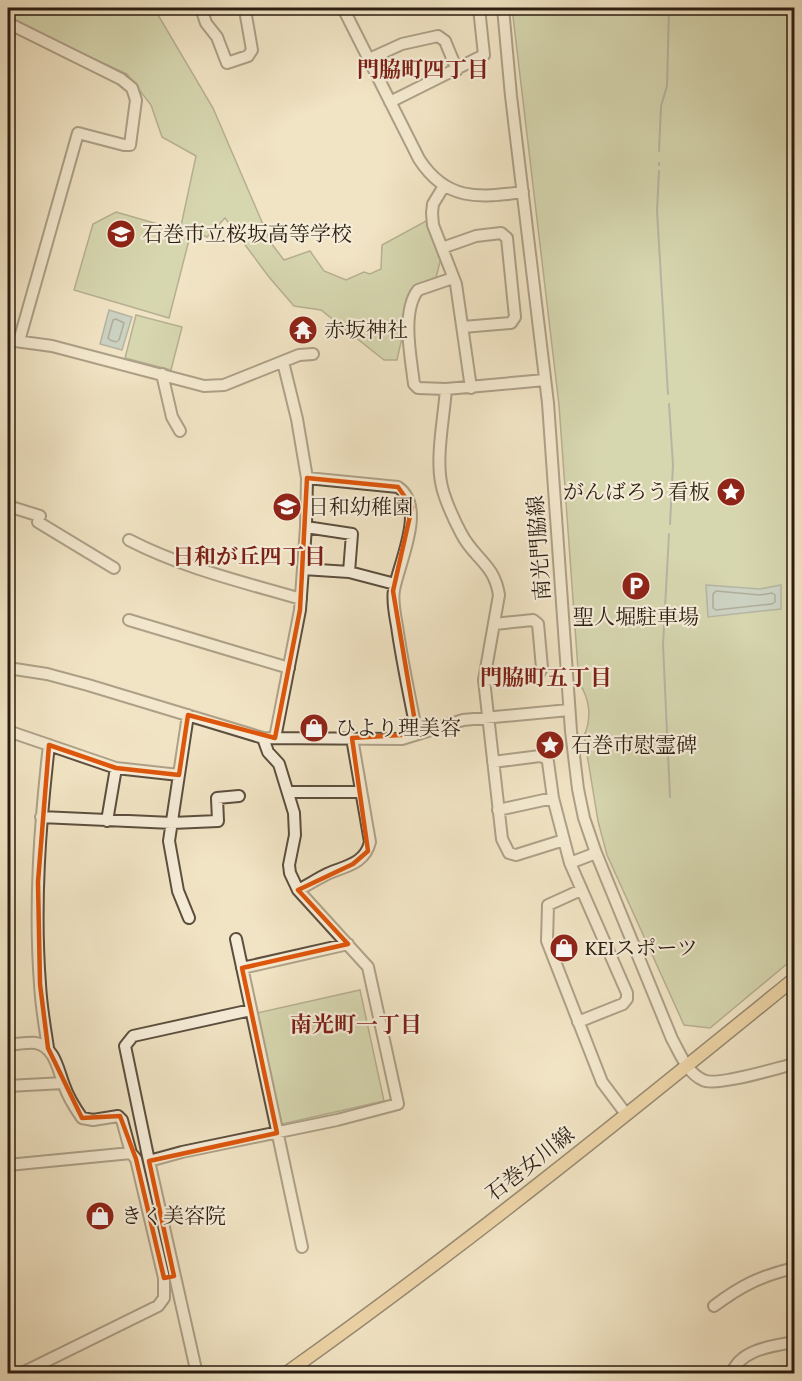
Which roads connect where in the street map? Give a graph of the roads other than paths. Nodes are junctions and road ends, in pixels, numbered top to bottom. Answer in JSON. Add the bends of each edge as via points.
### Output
{"nodes":[{"id":1,"x":201,"y":8,"type":"edge"},
{"id":2,"x":247,"y":8,"type":"edge"},
{"id":3,"x":343,"y":8,"type":"edge"},
{"id":4,"x":478,"y":8,"type":"edge"},
{"id":5,"x":503,"y":8,"type":"edge"},
{"id":6,"x":8,"y":23,"type":"edge"},
{"id":7,"x":369,"y":59,"type":"junction"},
{"id":8,"x":457,"y":70,"type":"junction"},
{"id":9,"x":390,"y":102,"type":"junction"},
{"id":10,"x":444,"y":186,"type":"junction"},
{"id":11,"x":523,"y":192,"type":"junction"},
{"id":12,"x":442,"y":248,"type":"junction"},
{"id":13,"x":453,"y":278,"type":"junction"},
{"id":14,"x":463,"y":327,"type":"junction"},
{"id":15,"x":13,"y":340,"type":"edge"},
{"id":16,"x":313,"y":354,"type":"dead end"},
{"id":17,"x":284,"y":362,"type":"junction"},
{"id":18,"x":162,"y":374,"type":"junction"},
{"id":19,"x":545,"y":380,"type":"junction"},
{"id":20,"x":471,"y":388,"type":"junction"},
{"id":21,"x":446,"y":389,"type":"junction"},
{"id":22,"x":180,"y":431,"type":"dead end"},
{"id":23,"x":307,"y":478,"type":"junction"},
{"id":24,"x":8,"y":506,"type":"edge"},
{"id":25,"x":306,"y":528,"type":"junction"},
{"id":26,"x":129,"y":540,"type":"dead end"},
{"id":27,"x":114,"y":568,"type":"dead end"},
{"id":28,"x":303,"y":569,"type":"junction"},
{"id":29,"x":349,"y":572,"type":"junction"},
{"id":30,"x":396,"y":584,"type":"junction"},
{"id":31,"x":302,"y":599,"type":"junction"},
{"id":32,"x":129,"y":620,"type":"dead end"},
{"id":33,"x":494,"y":624,"type":"junction"},
{"id":34,"x":8,"y":668,"type":"edge"},
{"id":35,"x":289,"y":668,"type":"junction"},
{"id":36,"x":484,"y":681,"type":"junction"},
{"id":37,"x":569,"y":710,"type":"junction"},
{"id":38,"x":188,"y":715,"type":"junction"},
{"id":39,"x":488,"y":719,"type":"junction"},
{"id":40,"x":8,"y":730,"type":"edge"},
{"id":41,"x":417,"y":734,"type":"junction"},
{"id":42,"x":262,"y":738,"type":"junction"},
{"id":43,"x":275,"y":738,"type":"junction"},
{"id":44,"x":352,"y":738,"type":"junction"},
{"id":45,"x":49,"y":745,"type":"junction"},
{"id":46,"x":493,"y":762,"type":"junction"},
{"id":47,"x":116,"y":768,"type":"junction"},
{"id":48,"x":179,"y":775,"type":"junction"},
{"id":49,"x":288,"y":792,"type":"junction"},
{"id":50,"x":362,"y":792,"type":"junction"},
{"id":51,"x":239,"y":796,"type":"dead end"},
{"id":52,"x":553,"y":798,"type":"junction"},
{"id":53,"x":498,"y":810,"type":"junction"},
{"id":54,"x":40,"y":817,"type":"junction"},
{"id":55,"x":107,"y":821,"type":"junction"},
{"id":56,"x":172,"y":823,"type":"junction"},
{"id":57,"x":564,"y":840,"type":"junction"},
{"id":58,"x":596,"y":853,"type":"junction"},
{"id":59,"x":570,"y":863,"type":"junction"},
{"id":60,"x":298,"y":890,"type":"junction"},
{"id":61,"x":582,"y":890,"type":"junction"},
{"id":62,"x":189,"y":918,"type":"dead end"},
{"id":63,"x":236,"y":939,"type":"dead end"},
{"id":64,"x":348,"y":944,"type":"junction"},
{"id":65,"x":242,"y":968,"type":"junction"},
{"id":66,"x":795,"y":979,"type":"edge"},
{"id":67,"x":250,"y":1010,"type":"junction"},
{"id":68,"x":578,"y":1022,"type":"junction"},
{"id":69,"x":8,"y":1045,"type":"edge"},
{"id":70,"x":48,"y":1048,"type":"junction"},
{"id":71,"x":795,"y":1064,"type":"edge"},
{"id":72,"x":687,"y":1066,"type":"junction"},
{"id":73,"x":63,"y":1083,"type":"junction"},
{"id":74,"x":8,"y":1086,"type":"edge"},
{"id":75,"x":626,"y":1114,"type":"junction"},
{"id":76,"x":277,"y":1133,"type":"junction"},
{"id":77,"x":131,"y":1153,"type":"junction"},
{"id":78,"x":150,"y":1161,"type":"junction"},
{"id":79,"x":8,"y":1165,"type":"edge"},
{"id":80,"x":302,"y":1247,"type":"dead end"},
{"id":81,"x":795,"y":1268,"type":"edge"},
{"id":82,"x":169,"y":1277,"type":"junction"},
{"id":83,"x":714,"y":1306,"type":"dead end"},
{"id":84,"x":795,"y":1342,"type":"edge"},
{"id":85,"x":20,"y":1374,"type":"edge"},
{"id":86,"x":197,"y":1374,"type":"edge"},
{"id":87,"x":285,"y":1374,"type":"edge"},
{"id":88,"x":732,"y":1374,"type":"edge"}],
"edges":[{"from":1,"to":2,"type":"street","via":[[227,63],[248,56],[252,50]]},
{"from":3,"to":7,"type":"street"},
{"from":4,"to":8,"type":"street","via":[[484,56]]},
{"from":5,"to":11,"type":"street","name":"南光門脇線"},
{"from":6,"to":15,"type":"street","via":[[121,79],[132,88],[136,100],[130,145],[78,133]]},
{"from":7,"to":8,"type":"street","via":[[402,44],[438,36],[445,41]]},
{"from":7,"to":9,"type":"street"},
{"from":8,"to":9,"type":"street"},
{"from":9,"to":10,"type":"street","via":[[419,159]]},
{"from":10,"to":11,"type":"street","via":[[471,196]]},
{"from":10,"to":12,"type":"street","via":[[432,213]]},
{"from":11,"to":19,"type":"street","name":"南光門脇線"},
{"from":12,"to":13,"type":"street"},
{"from":12,"to":14,"type":"street","via":[[501,232],[507,238],[515,317],[511,323]]},
{"from":13,"to":14,"type":"street"},
{"from":13,"to":21,"type":"street","via":[[418,290],[408,326],[414,384],[418,388]]},
{"from":14,"to":20,"type":"street"},
{"from":15,"to":18,"type":"street"},
{"from":16,"to":17,"type":"street"},
{"from":17,"to":18,"type":"street","via":[[224,385],[204,386]]},
{"from":17,"to":23,"type":"street"},
{"from":18,"to":22,"type":"street","via":[[172,417]]},
{"from":19,"to":20,"type":"street"},
{"from":19,"to":37,"type":"street","name":"南光門脇線"},
{"from":20,"to":21,"type":"street"},
{"from":21,"to":33,"type":"street","via":[[441,484],[461,534],[497,582]]},
{"from":23,"to":25,"type":"street"},
{"from":23,"to":30,"type":"street","via":[[403,490],[412,507]]},
{"from":24,"to":27,"type":"street","via":[[39,519]]},
{"from":25,"to":28,"type":"street"},
{"from":25,"to":29,"type":"street","via":[[352,534]]},
{"from":26,"to":31,"type":"street","via":[[156,554]]},
{"from":28,"to":29,"type":"street"},
{"from":28,"to":31,"type":"street"},
{"from":29,"to":30,"type":"street"},
{"from":30,"to":41,"type":"street","via":[[396,620]]},
{"from":31,"to":35,"type":"street"},
{"from":32,"to":35,"type":"street"},
{"from":33,"to":36,"type":"street"},
{"from":33,"to":36,"type":"street","via":[[533,620],[538,624],[542,668],[538,675]]},
{"from":34,"to":38,"type":"street","via":[[47,674]]},
{"from":35,"to":43,"type":"street"},
{"from":36,"to":39,"type":"street"},
{"from":37,"to":39,"type":"street"},
{"from":37,"to":58,"type":"street","name":"南光門脇線","via":[[578,789]]},
{"from":38,"to":42,"type":"street"},
{"from":38,"to":48,"type":"street"},
{"from":39,"to":41,"type":"street","via":[[463,720]]},
{"from":39,"to":46,"type":"street"},
{"from":40,"to":45,"type":"street"},
{"from":41,"to":44,"type":"street","via":[[393,739]]},
{"from":42,"to":43,"type":"street"},
{"from":42,"to":49,"type":"street","via":[[279,764]]},
{"from":43,"to":44,"type":"street"},
{"from":44,"to":50,"type":"street"},
{"from":45,"to":47,"type":"street"},
{"from":45,"to":54,"type":"street"},
{"from":46,"to":52,"type":"street","via":[[546,758]]},
{"from":46,"to":53,"type":"street"},
{"from":47,"to":48,"type":"street"},
{"from":47,"to":55,"type":"street"},
{"from":48,"to":56,"type":"street"},
{"from":49,"to":50,"type":"street"},
{"from":49,"to":60,"type":"street","via":[[295,835],[289,865]]},
{"from":50,"to":60,"type":"street","via":[[368,851],[353,864]]},
{"from":51,"to":56,"type":"street","via":[[217,798],[218,822]]},
{"from":52,"to":53,"type":"street"},
{"from":52,"to":57,"type":"street"},
{"from":53,"to":57,"type":"street","via":[[508,853],[516,855]]},
{"from":54,"to":55,"type":"street"},
{"from":54,"to":70,"type":"street","via":[[40,984]]},
{"from":55,"to":56,"type":"street"},
{"from":56,"to":62,"type":"street","via":[[169,842],[177,891]]},
{"from":57,"to":59,"type":"street"},
{"from":58,"to":59,"type":"street"},
{"from":58,"to":72,"type":"street","name":"南光門脇線","via":[[672,1039]]},
{"from":59,"to":61,"type":"street"},
{"from":60,"to":64,"type":"street"},
{"from":61,"to":68,"type":"street","via":[[548,905],[547,941]]},
{"from":61,"to":68,"type":"street","via":[[627,999]]},
{"from":63,"to":65,"type":"street"},
{"from":64,"to":65,"type":"street"},
{"from":64,"to":76,"type":"street","via":[[368,967],[398,1104]]},
{"from":65,"to":67,"type":"street"},
{"from":66,"to":72,"type":"main road","name":"石巻女川線"},
{"from":67,"to":76,"type":"street"},
{"from":67,"to":78,"type":"street","via":[[133,1036],[125,1046]]},
{"from":68,"to":75,"type":"street","via":[[602,1082]]},
{"from":69,"to":70,"type":"street","via":[[36,1043]]},
{"from":70,"to":73,"type":"street"},
{"from":71,"to":72,"type":"street","via":[[717,1082],[701,1080]]},
{"from":72,"to":75,"type":"main road","name":"石巻女川線"},
{"from":73,"to":74,"type":"street"},
{"from":73,"to":77,"type":"street","via":[[82,1118],[118,1116],[122,1120]]},
{"from":75,"to":87,"type":"main road","name":"石巻女川線"},
{"from":76,"to":78,"type":"street"},
{"from":76,"to":80,"type":"street"},
{"from":77,"to":79,"type":"street"},
{"from":77,"to":82,"type":"street","via":[[136,1159]]},
{"from":78,"to":82,"type":"street"},
{"from":81,"to":83,"type":"street","via":[[739,1287]]},
{"from":82,"to":85,"type":"street","via":[[158,1306]]},
{"from":82,"to":86,"type":"street"},
{"from":84,"to":88,"type":"street","via":[[755,1351],[740,1361]]}]}
